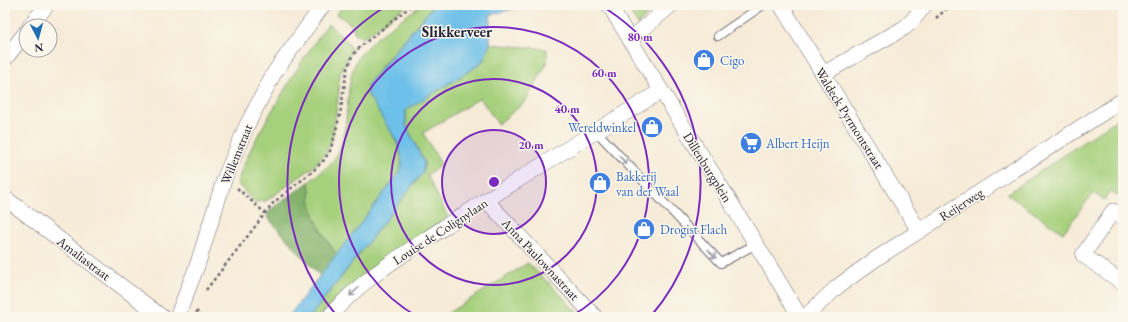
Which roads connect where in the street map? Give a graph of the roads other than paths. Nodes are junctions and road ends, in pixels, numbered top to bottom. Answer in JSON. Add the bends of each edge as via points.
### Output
{"nodes":[{"id":1,"x":47,"y":5,"type":"edge"},
{"id":2,"x":323,"y":5,"type":"edge"},
{"id":3,"x":608,"y":5,"type":"edge"},
{"id":4,"x":671,"y":5,"type":"edge"},
{"id":5,"x":763,"y":5,"type":"edge"},
{"id":6,"x":781,"y":5,"type":"edge"},
{"id":7,"x":925,"y":5,"type":"edge"},
{"id":8,"x":36,"y":18,"type":"edge"},
{"id":9,"x":718,"y":36,"type":"dead end"},
{"id":10,"x":630,"y":40,"type":"junction"},
{"id":11,"x":18,"y":42,"type":"edge"},
{"id":12,"x":5,"y":59,"type":"edge"},
{"id":13,"x":823,"y":74,"type":"junction"},
{"id":14,"x":661,"y":91,"type":"junction"},
{"id":15,"x":1123,"y":100,"type":"edge"},
{"id":16,"x":596,"y":131,"type":"junction"},
{"id":17,"x":5,"y":198,"type":"edge"},
{"id":18,"x":486,"y":200,"type":"junction"},
{"id":19,"x":1123,"y":218,"type":"edge"},
{"id":20,"x":919,"y":231,"type":"junction"},
{"id":21,"x":756,"y":244,"type":"junction"},
{"id":22,"x":1123,"y":283,"type":"edge"},
{"id":23,"x":162,"y":317,"type":"edge"},
{"id":24,"x":177,"y":317,"type":"edge"},
{"id":25,"x":329,"y":317,"type":"edge"},
{"id":26,"x":595,"y":317,"type":"edge"},
{"id":27,"x":800,"y":317,"type":"edge"},
{"id":28,"x":805,"y":317,"type":"edge"}],
"edges":[{"from":1,"to":8,"type":"street"},
{"from":2,"to":24,"type":"street","name":"Willemstraat","via":[[274,73],[247,125],[225,177]]},
{"from":3,"to":10,"type":"street","name":"Dillenburgplein"},
{"from":4,"to":10,"type":"street"},
{"from":5,"to":9,"type":"lane"},
{"from":6,"to":13,"type":"street","name":"Waldeck Pyrmontstraat"},
{"from":7,"to":13,"type":"street","via":[[904,28]]},
{"from":10,"to":14,"type":"street","name":"Dillenburgplein"},
{"from":11,"to":12,"type":"street"},
{"from":13,"to":20,"type":"street","name":"Waldeck Pyrmontstraat"},
{"from":14,"to":16,"type":"street","name":"Louise de Colignylaan"},
{"from":14,"to":21,"type":"street","name":"Dillenburgplein"},
{"from":15,"to":20,"type":"street","name":"Reijerweg"},
{"from":16,"to":18,"type":"street","name":"Louise de Colignylaan"},
{"from":16,"to":21,"type":"lane","one_way":true,"via":[[721,263]]},
{"from":17,"to":23,"type":"street","name":"Amaliastraat"},
{"from":18,"to":25,"type":"street","name":"Louise de Colignylaan","one_way":true,"via":[[381,270],[354,291]]},
{"from":18,"to":26,"type":"street","name":"Anna Paulownastraat"},
{"from":19,"to":22,"type":"street","via":[[1113,211],[1083,255]]},
{"from":20,"to":28,"type":"street","name":"Reijerweg","via":[[837,287]]},
{"from":21,"to":27,"type":"street","name":"Dillenburgplein"}]}
